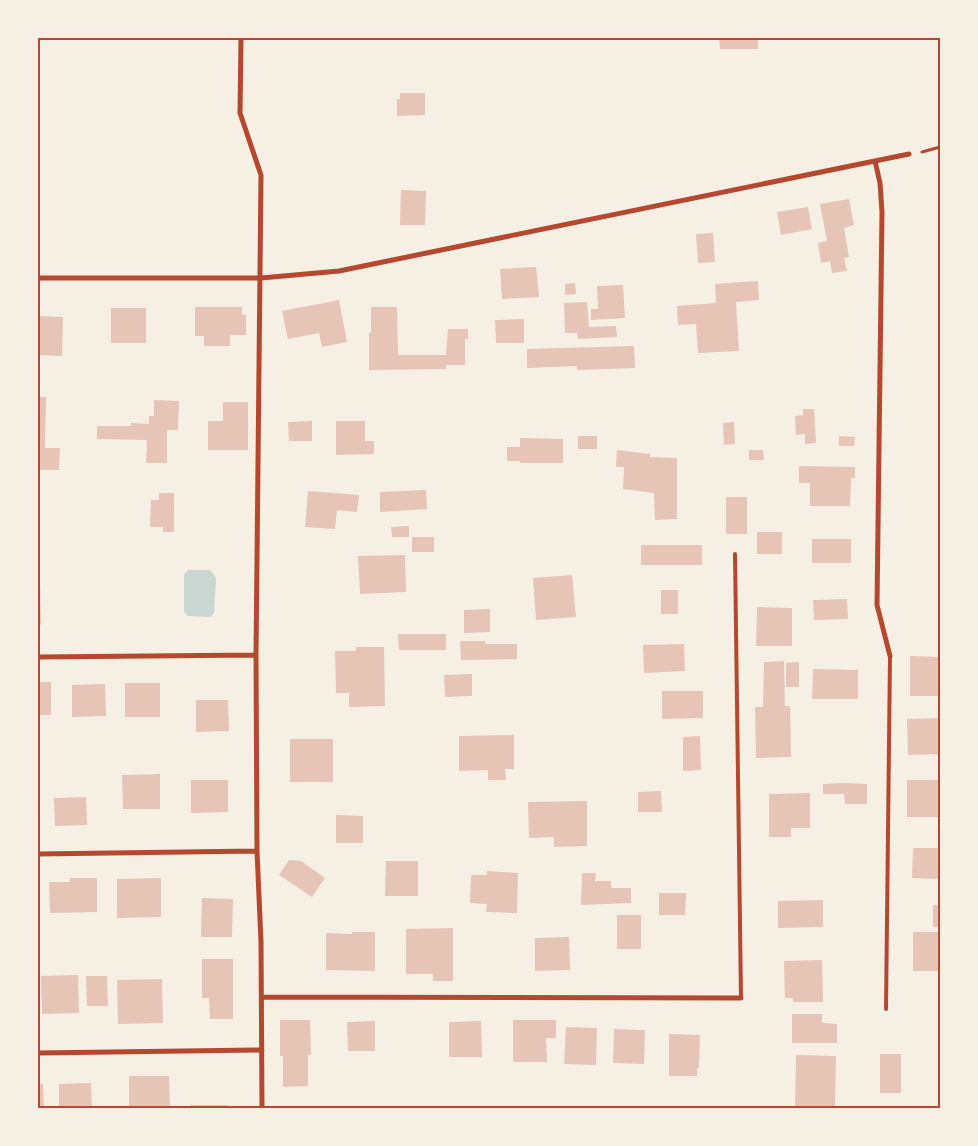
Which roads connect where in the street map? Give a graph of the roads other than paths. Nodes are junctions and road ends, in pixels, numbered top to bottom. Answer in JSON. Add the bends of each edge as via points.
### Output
{"nodes":[{"id":1,"x":241,"y":38,"type":"edge"},
{"id":2,"x":909,"y":154,"type":"road end"},
{"id":3,"x":875,"y":161,"type":"junction"},
{"id":4,"x":38,"y":278,"type":"edge"},
{"id":5,"x":261,"y":278,"type":"junction"},
{"id":6,"x":735,"y":554,"type":"dead end"},
{"id":7,"x":256,"y":655,"type":"junction"},
{"id":8,"x":890,"y":656,"type":"joint"},
{"id":9,"x":38,"y":657,"type":"edge"},
{"id":10,"x":257,"y":851,"type":"junction"},
{"id":11,"x":38,"y":854,"type":"edge"},
{"id":12,"x":262,"y":997,"type":"junction"},
{"id":13,"x":741,"y":998,"type":"joint"},
{"id":14,"x":886,"y":1009,"type":"dead end"},
{"id":15,"x":262,"y":1050,"type":"junction"},
{"id":16,"x":38,"y":1053,"type":"edge"},
{"id":17,"x":262,"y":1108,"type":"edge"}],
"edges":[{"from":1,"to":5,"type":"street","via":[[240,113],[261,175]]},
{"from":2,"to":3,"type":"street"},
{"from":3,"to":5,"type":"street","via":[[339,271]]},
{"from":3,"to":8,"type":"street","via":[[882,212],[877,605]]},
{"from":4,"to":5,"type":"street"},
{"from":5,"to":7,"type":"street"},
{"from":6,"to":13,"type":"lane"},
{"from":7,"to":9,"type":"street"},
{"from":7,"to":10,"type":"street"},
{"from":8,"to":14,"type":"lane"},
{"from":10,"to":11,"type":"street"},
{"from":10,"to":12,"type":"street"},
{"from":12,"to":13,"type":"street"},
{"from":12,"to":15,"type":"street"},
{"from":15,"to":16,"type":"street"},
{"from":15,"to":17,"type":"street"}]}
